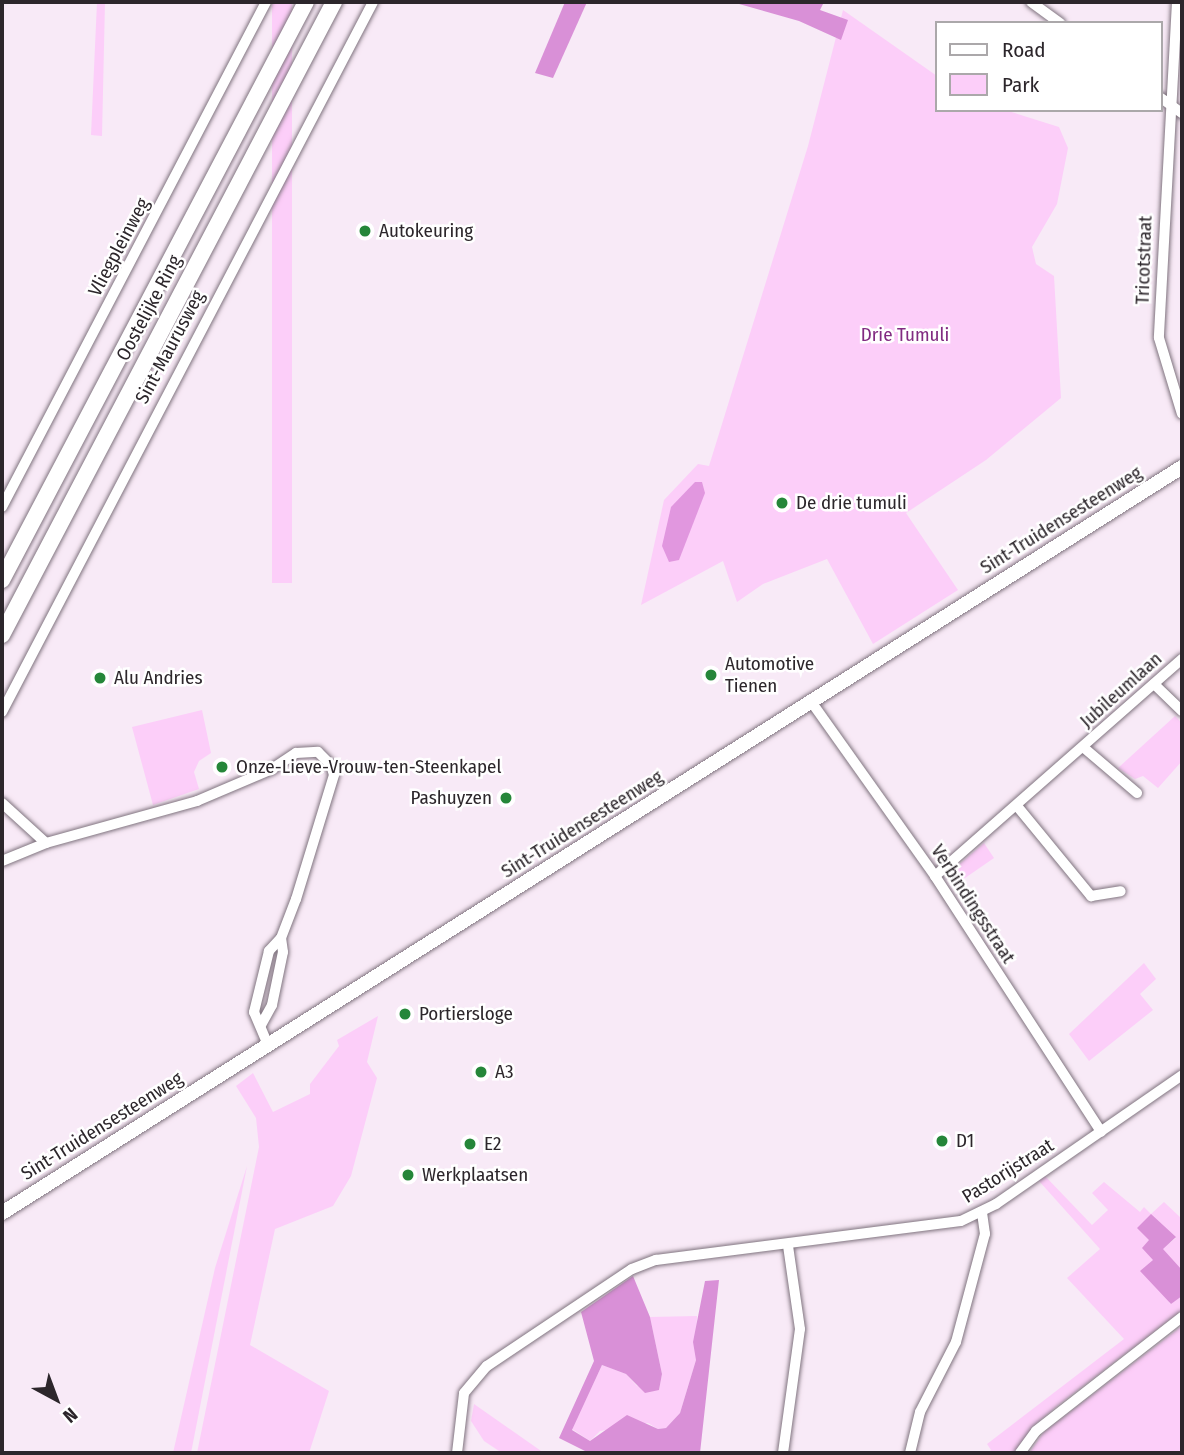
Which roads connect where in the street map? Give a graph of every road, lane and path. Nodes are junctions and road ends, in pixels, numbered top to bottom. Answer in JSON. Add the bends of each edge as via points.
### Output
{"nodes":[{"id":1,"x":265,"y":2,"type":"edge"},
{"id":2,"x":306,"y":2,"type":"edge"},
{"id":3,"x":334,"y":2,"type":"edge"},
{"id":4,"x":373,"y":2,"type":"edge"},
{"id":5,"x":1031,"y":2,"type":"edge"},
{"id":6,"x":1177,"y":2,"type":"edge"},
{"id":7,"x":1057,"y":21,"type":"edge"},
{"id":8,"x":1165,"y":101,"type":"edge"},
{"id":9,"x":1182,"y":113,"type":"edge"},
{"id":10,"x":1182,"y":414,"type":"edge"},
{"id":11,"x":1182,"y":467,"type":"edge"},
{"id":12,"x":2,"y":507,"type":"edge"},
{"id":13,"x":2,"y":580,"type":"edge"},
{"id":14,"x":2,"y":635,"type":"edge"},
{"id":15,"x":1182,"y":659,"type":"edge"},
{"id":16,"x":1154,"y":684,"type":"junction"},
{"id":17,"x":810,"y":700,"type":"junction"},
{"id":18,"x":1182,"y":711,"type":"edge"},
{"id":19,"x":2,"y":712,"type":"edge"},
{"id":20,"x":1083,"y":747,"type":"junction"},
{"id":21,"x":1137,"y":793,"type":"dead end"},
{"id":22,"x":2,"y":803,"type":"edge"},
{"id":23,"x":1017,"y":806,"type":"junction"},
{"id":24,"x":46,"y":843,"type":"junction"},
{"id":25,"x":2,"y":861,"type":"edge"},
{"id":26,"x":935,"y":876,"type":"junction"},
{"id":27,"x":1121,"y":891,"type":"dead end"},
{"id":28,"x":268,"y":1045,"type":"junction"},
{"id":29,"x":1182,"y":1075,"type":"edge"},
{"id":30,"x":1101,"y":1132,"type":"junction"},
{"id":31,"x":2,"y":1213,"type":"edge"},
{"id":32,"x":982,"y":1213,"type":"junction"},
{"id":33,"x":788,"y":1246,"type":"junction"},
{"id":34,"x":1182,"y":1317,"type":"edge"},
{"id":35,"x":457,"y":1453,"type":"edge"},
{"id":36,"x":783,"y":1453,"type":"edge"},
{"id":37,"x":910,"y":1453,"type":"edge"},
{"id":38,"x":1020,"y":1453,"type":"edge"}],
"edges":[{"from":1,"to":12,"type":"street","name":"Vliegpleinweg"},
{"from":2,"to":13,"type":"highway","name":"Oostelijke Ring"},
{"from":3,"to":14,"type":"highway","name":"Oostelijke Ring"},
{"from":4,"to":19,"type":"street","name":"Sint-Maurusweg"},
{"from":5,"to":7,"type":"street"},
{"from":6,"to":8,"type":"street","name":"Tricotstraat"},
{"from":8,"to":9,"type":"street"},
{"from":8,"to":10,"type":"street","name":"Tricotstraat","via":[[1159,338]]},
{"from":11,"to":17,"type":"main road","name":"Sint-Truidensesteenweg"},
{"from":15,"to":16,"type":"street","name":"Jubileumlaan"},
{"from":16,"to":18,"type":"street"},
{"from":16,"to":20,"type":"street","name":"Jubileumlaan"},
{"from":17,"to":26,"type":"street","name":"Verbindingsstraat"},
{"from":17,"to":28,"type":"main road","name":"Sint-Truidensesteenweg"},
{"from":20,"to":21,"type":"street","name":"Jubileumlaan"},
{"from":20,"to":23,"type":"street","name":"Jubileumlaan"},
{"from":22,"to":24,"type":"street"},
{"from":23,"to":26,"type":"street","name":"Jubileumlaan"},
{"from":23,"to":27,"type":"street","via":[[1091,896]]},
{"from":24,"to":25,"type":"street"},
{"from":24,"to":28,"type":"street","via":[[197,801],[272,769],[296,753],[318,752],[334,775],[281,938],[283,953],[272,1005],[261,1025]]},
{"from":26,"to":30,"type":"street","name":"Verbindingsstraat"},
{"from":28,"to":31,"type":"main road","name":"Sint-Truidensesteenweg"},
{"from":29,"to":30,"type":"street","name":"Pastorijstraat"},
{"from":30,"to":32,"type":"street","name":"Pastorijstraat"},
{"from":32,"to":33,"type":"street","name":"Pastorijstraat","via":[[961,1221]]},
{"from":32,"to":37,"type":"street","via":[[985,1234],[956,1342],[920,1412]]},
{"from":33,"to":35,"type":"street","name":"Pastorijstraat","via":[[656,1260],[632,1269],[487,1366],[469,1385],[461,1404]]},
{"from":33,"to":36,"type":"street","via":[[800,1329]]},
{"from":34,"to":38,"type":"street","via":[[1036,1431]]}]}
